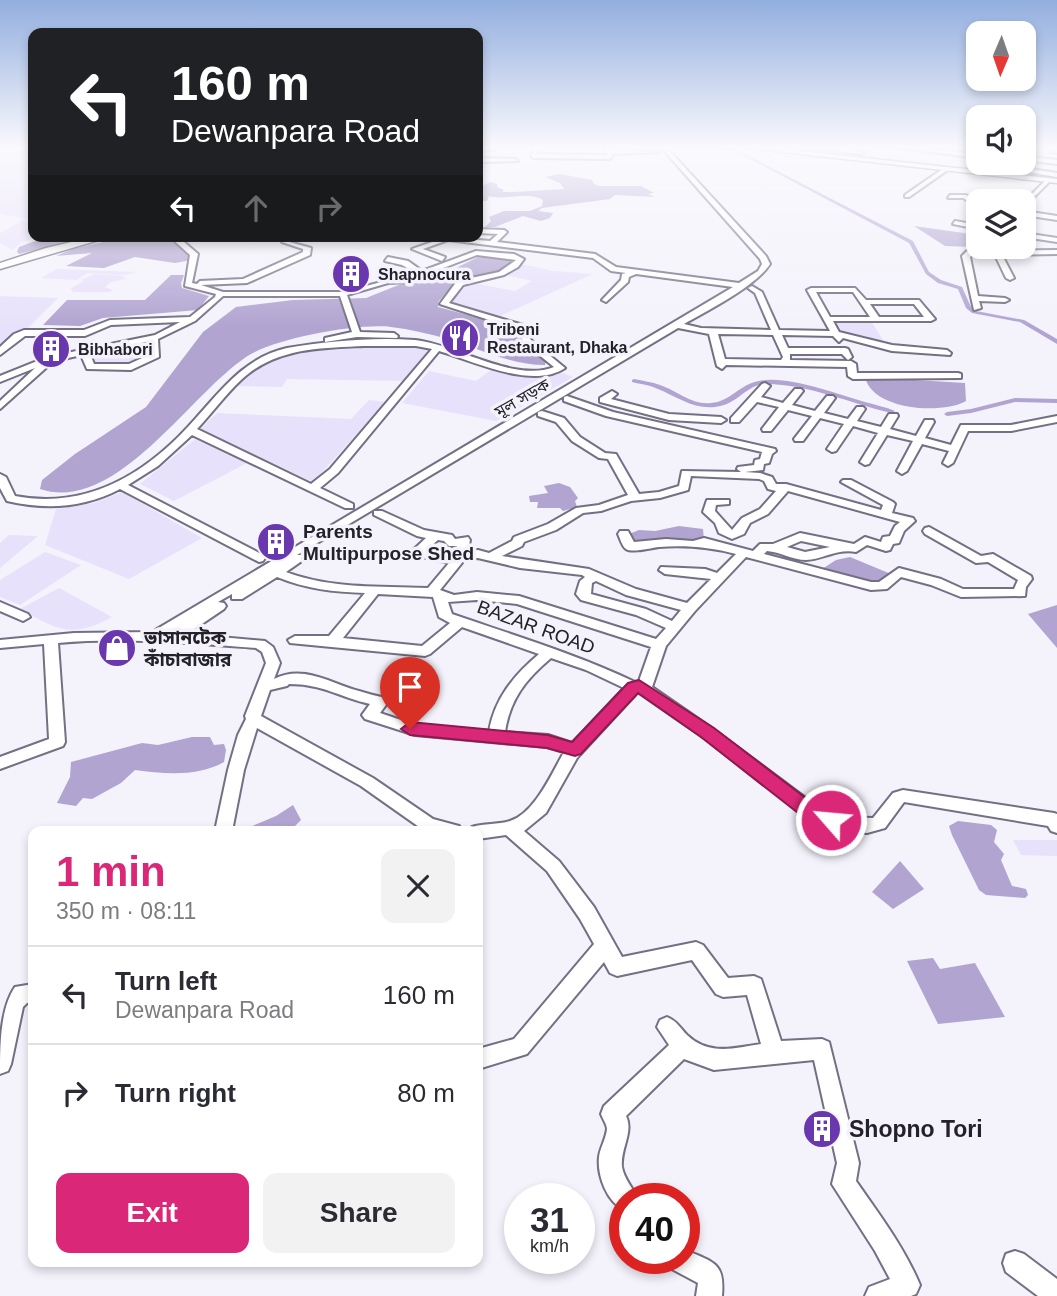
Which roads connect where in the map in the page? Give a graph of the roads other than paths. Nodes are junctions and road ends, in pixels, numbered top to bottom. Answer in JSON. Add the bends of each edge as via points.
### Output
{"nodes":[{"id":1,"x":720,"y":206,"type":"edge"},
{"id":2,"x":1036,"y":215,"type":"edge"},
{"id":3,"x":1057,"y":218,"type":"edge"},
{"id":4,"x":955,"y":223,"type":"dead end"},
{"id":5,"x":966,"y":225,"type":"edge"},
{"id":6,"x":483,"y":231,"type":"edge"},
{"id":7,"x":1036,"y":237,"type":"edge"},
{"id":8,"x":1057,"y":240,"type":"edge"},
{"id":9,"x":82,"y":242,"type":"edge"},
{"id":10,"x":83,"y":242,"type":"edge"},
{"id":11,"x":179,"y":242,"type":"edge"},
{"id":12,"x":288,"y":242,"type":"edge"},
{"id":13,"x":439,"y":242,"type":"edge"},
{"id":14,"x":460,"y":242,"type":"edge"},
{"id":15,"x":483,"y":242,"type":"edge"},
{"id":16,"x":492,"y":243,"type":"junction"},
{"id":17,"x":477,"y":250,"type":"junction"},
{"id":18,"x":1036,"y":253,"type":"edge"},
{"id":19,"x":1036,"y":253,"type":"edge"},
{"id":20,"x":1057,"y":253,"type":"edge"},
{"id":21,"x":442,"y":259,"type":"junction"},
{"id":22,"x":967,"y":259,"type":"edge"},
{"id":23,"x":1001,"y":259,"type":"edge"},
{"id":24,"x":388,"y":260,"type":"dead end"},
{"id":25,"x":0,"y":265,"type":"edge"},
{"id":26,"x":418,"y":271,"type":"junction"},
{"id":27,"x":633,"y":272,"type":"junction"},
{"id":28,"x":1010,"y":278,"type":"dead end"},
{"id":29,"x":391,"y":280,"type":"junction"},
{"id":30,"x":188,"y":284,"type":"junction"},
{"id":31,"x":749,"y":287,"type":"junction"},
{"id":32,"x":282,"y":293,"type":"junction"},
{"id":33,"x":343,"y":293,"type":"junction"},
{"id":34,"x":220,"y":294,"type":"junction"},
{"id":35,"x":975,"y":298,"type":"junction"},
{"id":36,"x":606,"y":300,"type":"dead end"},
{"id":37,"x":1004,"y":300,"type":"dead end"},
{"id":38,"x":865,"y":302,"type":"junction"},
{"id":39,"x":977,"y":308,"type":"dead end"},
{"id":40,"x":192,"y":319,"type":"junction"},
{"id":41,"x":828,"y":319,"type":"junction"},
{"id":42,"x":877,"y":320,"type":"junction"},
{"id":43,"x":681,"y":326,"type":"junction"},
{"id":44,"x":713,"y":331,"type":"junction"},
{"id":45,"x":357,"y":334,"type":"junction"},
{"id":46,"x":154,"y":339,"type":"junction"},
{"id":47,"x":423,"y":339,"type":"dead end"},
{"id":48,"x":402,"y":341,"type":"junction"},
{"id":49,"x":438,"y":348,"type":"junction"},
{"id":50,"x":783,"y":348,"type":"junction"},
{"id":51,"x":844,"y":349,"type":"junction"},
{"id":52,"x":289,"y":350,"type":"junction"},
{"id":53,"x":0,"y":352,"type":"edge"},
{"id":54,"x":85,"y":352,"type":"junction"},
{"id":55,"x":947,"y":353,"type":"dead end"},
{"id":56,"x":50,"y":359,"type":"junction"},
{"id":57,"x":598,"y":376,"type":"junction"},
{"id":58,"x":958,"y":376,"type":"dead end"},
{"id":59,"x":0,"y":379,"type":"edge"},
{"id":60,"x":765,"y":386,"type":"dead end"},
{"id":61,"x":798,"y":391,"type":"dead end"},
{"id":62,"x":612,"y":394,"type":"dead end"},
{"id":63,"x":754,"y":398,"type":"junction"},
{"id":64,"x":830,"y":398,"type":"dead end"},
{"id":65,"x":567,"y":399,"type":"junction"},
{"id":66,"x":0,"y":406,"type":"edge"},
{"id":67,"x":785,"y":406,"type":"junction"},
{"id":68,"x":860,"y":409,"type":"dead end"},
{"id":69,"x":542,"y":414,"type":"junction"},
{"id":70,"x":818,"y":414,"type":"junction"},
{"id":71,"x":893,"y":416,"type":"dead end"},
{"id":72,"x":1057,"y":419,"type":"edge"},
{"id":73,"x":735,"y":420,"type":"dead end"},
{"id":74,"x":721,"y":421,"type":"dead end"},
{"id":75,"x":850,"y":422,"type":"junction"},
{"id":76,"x":929,"y":422,"type":"dead end"},
{"id":77,"x":766,"y":429,"type":"dead end"},
{"id":78,"x":191,"y":430,"type":"junction"},
{"id":79,"x":884,"y":431,"type":"junction"},
{"id":80,"x":799,"y":439,"type":"dead end"},
{"id":81,"x":919,"y":440,"type":"junction"},
{"id":82,"x":832,"y":449,"type":"dead end"},
{"id":83,"x":955,"y":449,"type":"junction"},
{"id":84,"x":865,"y":462,"type":"dead end"},
{"id":85,"x":948,"y":463,"type":"dead end"},
{"id":86,"x":902,"y":471,"type":"dead end"},
{"id":87,"x":719,"y":474,"type":"junction"},
{"id":88,"x":0,"y":477,"type":"edge"},
{"id":89,"x":847,"y":481,"type":"dead end"},
{"id":90,"x":122,"y":486,"type":"junction"},
{"id":91,"x":313,"y":488,"type":"junction"},
{"id":92,"x":783,"y":489,"type":"junction"},
{"id":93,"x":635,"y":497,"type":"junction"},
{"id":94,"x":725,"y":502,"type":"dead end"},
{"id":95,"x":349,"y":506,"type":"dead end"},
{"id":96,"x":378,"y":513,"type":"junction"},
{"id":97,"x":885,"y":515,"type":"junction"},
{"id":98,"x":349,"y":524,"type":"junction"},
{"id":99,"x":929,"y":531,"type":"dead end"},
{"id":100,"x":624,"y":534,"type":"dead end"},
{"id":101,"x":435,"y":536,"type":"junction"},
{"id":102,"x":846,"y":546,"type":"junction"},
{"id":103,"x":775,"y":548,"type":"junction"},
{"id":104,"x":749,"y":554,"type":"junction"},
{"id":105,"x":491,"y":556,"type":"junction"},
{"id":106,"x":259,"y":558,"type":"dead end"},
{"id":107,"x":459,"y":558,"type":"junction"},
{"id":108,"x":803,"y":562,"type":"junction"},
{"id":109,"x":665,"y":570,"type":"dead end"},
{"id":110,"x":276,"y":573,"type":"junction"},
{"id":111,"x":593,"y":578,"type":"junction"},
{"id":112,"x":721,"y":578,"type":"junction"},
{"id":113,"x":373,"y":592,"type":"junction"},
{"id":114,"x":435,"y":593,"type":"junction"},
{"id":115,"x":0,"y":606,"type":"edge"},
{"id":116,"x":690,"y":608,"type":"junction"},
{"id":117,"x":23,"y":617,"type":"dead end"},
{"id":118,"x":461,"y":621,"type":"junction"},
{"id":119,"x":675,"y":626,"type":"junction"},
{"id":120,"x":155,"y":636,"type":"junction"},
{"id":121,"x":172,"y":638,"type":"junction"},
{"id":122,"x":51,"y":639,"type":"junction"},
{"id":123,"x":295,"y":640,"type":"dead end"},
{"id":124,"x":333,"y":641,"type":"junction"},
{"id":125,"x":0,"y":644,"type":"edge"},
{"id":126,"x":659,"y":645,"type":"junction"},
{"id":127,"x":550,"y":652,"type":"junction"},
{"id":128,"x":265,"y":686,"type":"junction"},
{"id":129,"x":639,"y":687,"type":"junction"},
{"id":130,"x":254,"y":719,"type":"junction"},
{"id":131,"x":496,"y":736,"type":"junction"},
{"id":132,"x":575,"y":750,"type":"junction"},
{"id":133,"x":0,"y":763,"type":"edge"},
{"id":134,"x":1056,"y":821,"type":"edge"},
{"id":135,"x":224,"y":826,"type":"edge"},
{"id":136,"x":435,"y":826,"type":"edge"},
{"id":137,"x":509,"y":828,"type":"junction"},
{"id":138,"x":483,"y":831,"type":"edge"},
{"id":139,"x":606,"y":946,"type":"junction"},
{"id":140,"x":28,"y":993,"type":"edge"},
{"id":141,"x":667,"y":1027,"type":"dead end"},
{"id":142,"x":682,"y":1047,"type":"junction"},
{"id":143,"x":774,"y":1052,"type":"junction"},
{"id":144,"x":483,"y":1058,"type":"edge"},
{"id":145,"x":0,"y":1064,"type":"edge"},
{"id":146,"x":614,"y":1183,"type":"edge"},
{"id":147,"x":1015,"y":1263,"type":"dead end"},
{"id":148,"x":700,"y":1272,"type":"edge"},
{"id":149,"x":1057,"y":1295,"type":"edge"},
{"id":150,"x":709,"y":1296,"type":"edge"},
{"id":151,"x":878,"y":1296,"type":"edge"}],
"edges":[{"from":1,"to":31,"type":"street","name":"মূল সড়ক","via":[[776,265],[771,274]]},
{"from":2,"to":3,"type":"street"},
{"from":4,"to":5,"type":"street"},
{"from":6,"to":16,"type":"street","via":[[504,232]]},
{"from":7,"to":8,"type":"street"},
{"from":9,"to":25,"type":"main road"},
{"from":10,"to":25,"type":"main road"},
{"from":11,"to":30,"type":"street","via":[[194,254]]},
{"from":12,"to":30,"type":"street","via":[[308,251],[244,281]]},
{"from":13,"to":21,"type":"street","via":[[416,249]]},
{"from":14,"to":17,"type":"street"},
{"from":15,"to":16,"type":"street"},
{"from":16,"to":27,"type":"street","via":[[595,256],[614,269]]},
{"from":17,"to":21,"type":"street"},
{"from":17,"to":29,"type":"street","via":[[432,271]]},
{"from":17,"to":49,"type":"street","via":[[520,261],[499,274],[460,283],[444,304],[520,327],[532,346],[560,368],[528,373]]},
{"from":18,"to":20,"type":"street"},
{"from":19,"to":20,"type":"street"},
{"from":21,"to":26,"type":"street"},
{"from":22,"to":35,"type":"street"},
{"from":23,"to":28,"type":"street"},
{"from":24,"to":26,"type":"street"},
{"from":26,"to":29,"type":"street"},
{"from":27,"to":31,"type":"street"},
{"from":27,"to":36,"type":"street","via":[[625,275]]},
{"from":29,"to":32,"type":"street"},
{"from":29,"to":33,"type":"street"},
{"from":30,"to":34,"type":"street"},
{"from":31,"to":43,"type":"street","name":"মূল সড়ক"},
{"from":31,"to":50,"type":"street","via":[[758,292]]},
{"from":32,"to":33,"type":"street"},
{"from":32,"to":34,"type":"street"},
{"from":33,"to":45,"type":"street"},
{"from":34,"to":40,"type":"street"},
{"from":35,"to":37,"type":"street"},
{"from":35,"to":39,"type":"street"},
{"from":38,"to":41,"type":"street","via":[[855,290],[811,290]]},
{"from":38,"to":42,"type":"street"},
{"from":38,"to":42,"type":"street","via":[[916,302],[931,319]]},
{"from":40,"to":46,"type":"street"},
{"from":40,"to":53,"type":"street","via":[[110,323],[85,333],[24,333]]},
{"from":41,"to":42,"type":"street"},
{"from":41,"to":51,"type":"street"},
{"from":43,"to":44,"type":"street"},
{"from":43,"to":57,"type":"street","name":"মূল সড়ক"},
{"from":44,"to":50,"type":"street"},
{"from":44,"to":50,"type":"street","via":[[722,364]]},
{"from":45,"to":48,"type":"street"},
{"from":45,"to":52,"type":"street"},
{"from":46,"to":54,"type":"street"},
{"from":46,"to":54,"type":"street","via":[[156,355],[131,367],[90,367]]},
{"from":47,"to":48,"type":"street"},
{"from":48,"to":49,"type":"street"},
{"from":48,"to":52,"type":"street"},
{"from":49,"to":91,"type":"street","via":[[334,471]]},
{"from":50,"to":51,"type":"street"},
{"from":50,"to":51,"type":"street"},
{"from":51,"to":55,"type":"street"},
{"from":51,"to":58,"type":"street","via":[[853,376]]},
{"from":52,"to":78,"type":"street","via":[[261,360],[222,392]]},
{"from":54,"to":56,"type":"street"},
{"from":56,"to":59,"type":"street"},
{"from":56,"to":66,"type":"street"},
{"from":57,"to":65,"type":"street","name":"মূল সড়ক"},
{"from":57,"to":98,"type":"street","name":"মূল সড়ক"},
{"from":60,"to":63,"type":"street"},
{"from":61,"to":67,"type":"street"},
{"from":62,"to":74,"type":"street","via":[[603,400],[669,417]]},
{"from":63,"to":67,"type":"street"},
{"from":63,"to":73,"type":"street"},
{"from":64,"to":70,"type":"street"},
{"from":65,"to":69,"type":"street","name":"মূল সড়ক"},
{"from":65,"to":87,"type":"street","via":[[610,414],[769,451],[759,468],[725,467]]},
{"from":67,"to":70,"type":"street"},
{"from":67,"to":77,"type":"street"},
{"from":68,"to":75,"type":"street"},
{"from":69,"to":93,"type":"street","via":[[560,421],[576,439],[603,456],[612,456]]},
{"from":69,"to":96,"type":"street","name":"মূল সড়ক"},
{"from":70,"to":75,"type":"street"},
{"from":70,"to":80,"type":"street"},
{"from":71,"to":79,"type":"street"},
{"from":72,"to":83,"type":"street","via":[[1009,429],[965,427]]},
{"from":75,"to":79,"type":"street"},
{"from":75,"to":82,"type":"street"},
{"from":76,"to":81,"type":"street"},
{"from":78,"to":90,"type":"street"},
{"from":78,"to":91,"type":"street"},
{"from":79,"to":81,"type":"street"},
{"from":79,"to":84,"type":"street"},
{"from":81,"to":83,"type":"street"},
{"from":81,"to":86,"type":"street"},
{"from":83,"to":85,"type":"street"},
{"from":87,"to":92,"type":"street","via":[[760,476],[772,487]]},
{"from":87,"to":93,"type":"street","via":[[686,473],[684,488]]},
{"from":88,"to":90,"type":"street","via":[[11,499],[27,504],[74,501]]},
{"from":89,"to":97,"type":"street","via":[[889,504]]},
{"from":90,"to":106,"type":"street"},
{"from":91,"to":95,"type":"street"},
{"from":92,"to":94,"type":"street","via":[[769,509],[746,521],[735,535],[727,534],[709,512],[711,502]]},
{"from":92,"to":97,"type":"street"},
{"from":93,"to":105,"type":"street","via":[[580,510]]},
{"from":96,"to":98,"type":"street","name":"মূল সড়ক"},
{"from":96,"to":101,"type":"street"},
{"from":97,"to":102,"type":"street","via":[[909,521],[895,540],[887,540],[886,547],[866,541],[856,548]]},
{"from":98,"to":110,"type":"street","name":"মূল সড়ক"},
{"from":98,"to":120,"type":"street","name":"মূল সড়ক"},
{"from":99,"to":108,"type":"street","via":[[1026,579],[1020,593],[961,593],[898,572],[882,586],[871,586]]},
{"from":100,"to":104,"type":"street","via":[[630,546],[704,542]]},
{"from":101,"to":107,"type":"street","via":[[453,543],[464,540]]},
{"from":101,"to":107,"type":"street","via":[[417,552]]},
{"from":102,"to":103,"type":"street","via":[[800,537]]},
{"from":102,"to":108,"type":"street"},
{"from":103,"to":104,"type":"street"},
{"from":103,"to":108,"type":"street"},
{"from":104,"to":108,"type":"street"},
{"from":104,"to":112,"type":"street"},
{"from":105,"to":107,"type":"street"},
{"from":105,"to":111,"type":"street","via":[[584,572]]},
{"from":107,"to":114,"type":"street"},
{"from":109,"to":112,"type":"street"},
{"from":110,"to":113,"type":"street","name":"BAZAR ROAD","via":[[309,584]]},
{"from":110,"to":121,"type":"street","name":"মূল সড়ক"},
{"from":111,"to":116,"type":"street"},
{"from":111,"to":119,"type":"street","via":[[586,581],[586,597]]},
{"from":112,"to":116,"type":"street"},
{"from":113,"to":114,"type":"street","name":"BAZAR ROAD"},
{"from":113,"to":124,"type":"street"},
{"from":114,"to":118,"type":"street","name":"BAZAR ROAD","via":[[446,617]]},
{"from":114,"to":126,"type":"street","name":"BAZAR ROAD","via":[[453,599],[519,600]]},
{"from":115,"to":117,"type":"street"},
{"from":116,"to":119,"type":"street"},
{"from":118,"to":124,"type":"street","via":[[425,651]]},
{"from":118,"to":127,"type":"street","name":"BAZAR ROAD"},
{"from":119,"to":126,"type":"street"},
{"from":120,"to":121,"type":"street"},
{"from":120,"to":122,"type":"street"},
{"from":121,"to":128,"type":"street","via":[[260,644],[273,663]]},
{"from":122,"to":125,"type":"street"},
{"from":122,"to":133,"type":"street","via":[[57,742]]},
{"from":123,"to":124,"type":"street"},
{"from":126,"to":129,"type":"street"},
{"from":127,"to":129,"type":"street","name":"BAZAR ROAD"},
{"from":127,"to":131,"type":"street","via":[[516,686],[502,708]]},
{"from":128,"to":130,"type":"street"},
{"from":128,"to":131,"type":"street","via":[[309,678],[381,702],[370,715],[397,725]]},
{"from":129,"to":132,"type":"street"},
{"from":129,"to":134,"type":"street","name":"BAZAR ROAD","via":[[816,815],[867,826],[879,823],[903,796]]},
{"from":130,"to":135,"type":"street","via":[[236,770]]},
{"from":130,"to":136,"type":"street"},
{"from":131,"to":132,"type":"street","via":[[548,741]]},
{"from":132,"to":137,"type":"street","via":[[540,808]]},
{"from":137,"to":138,"type":"street"},
{"from":137,"to":139,"type":"street","via":[[553,866]]},
{"from":139,"to":143,"type":"street","via":[[617,967],[696,951],[723,988],[754,985]]},
{"from":139,"to":144,"type":"street","via":[[520,1047]]},
{"from":140,"to":145,"type":"street","via":[[14,1002]]},
{"from":141,"to":142,"type":"street"},
{"from":142,"to":143,"type":"street","via":[[705,1061]]},
{"from":142,"to":146,"type":"street","via":[[612,1114],[619,1126],[608,1155]]},
{"from":143,"to":151,"type":"street","via":[[822,1049],[848,1163],[844,1184],[907,1285]]},
{"from":147,"to":149,"type":"street"},
{"from":148,"to":150,"type":"street","via":[[711,1278]]}]}
